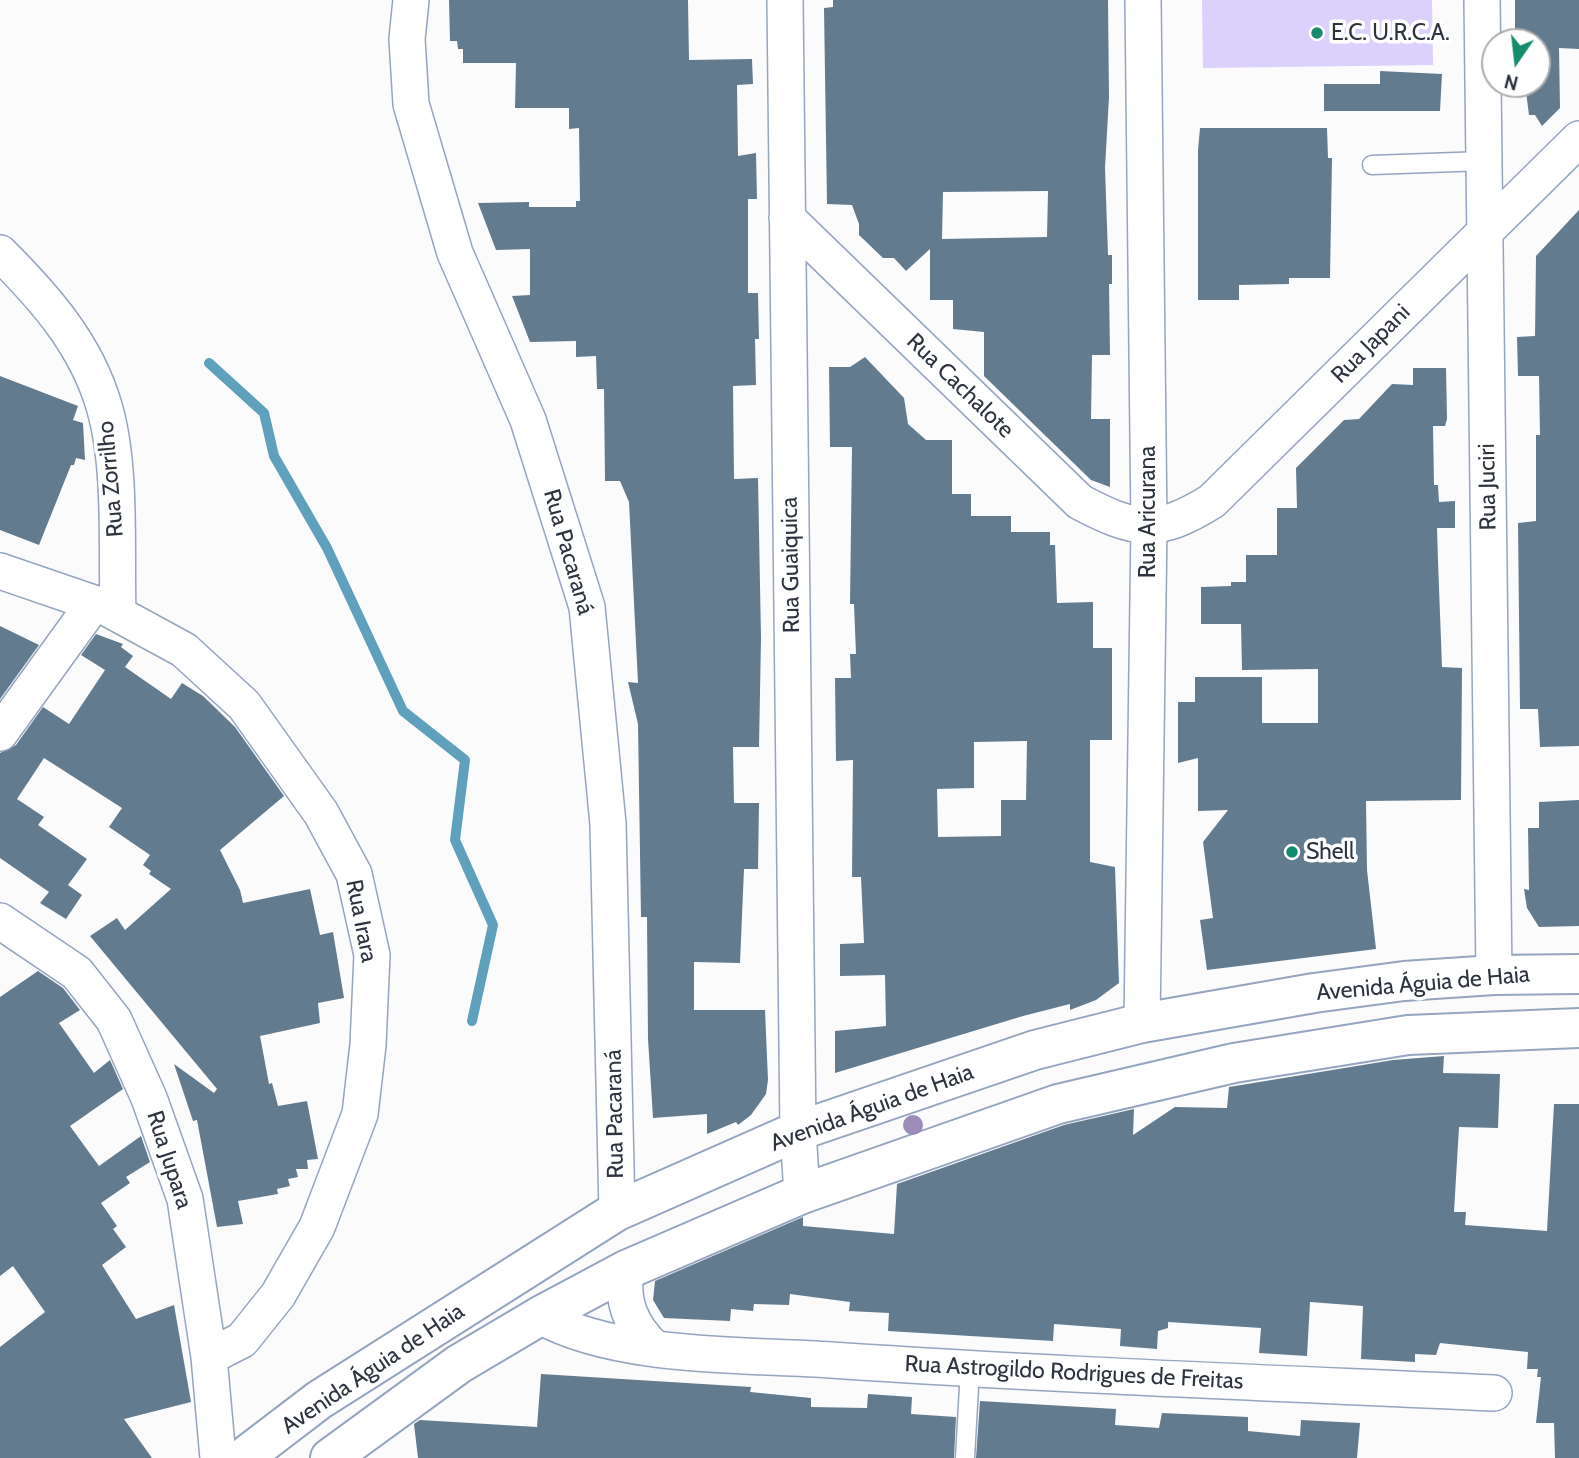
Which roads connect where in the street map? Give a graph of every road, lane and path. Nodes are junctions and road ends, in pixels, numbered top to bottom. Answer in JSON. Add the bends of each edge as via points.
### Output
{"nodes":[{"id":1,"x":411,"y":0,"type":"edge"},
{"id":2,"x":785,"y":0,"type":"edge"},
{"id":3,"x":1143,"y":0,"type":"edge"},
{"id":4,"x":1482,"y":0,"type":"edge"},
{"id":5,"x":1579,"y":139,"type":"edge"},
{"id":6,"x":1484,"y":161,"type":"junction"},
{"id":7,"x":1372,"y":165,"type":"dead end"},
{"id":8,"x":787,"y":218,"type":"junction"},
{"id":9,"x":1485,"y":231,"type":"junction"},
{"id":10,"x":0,"y":253,"type":"edge"},
{"id":11,"x":1149,"y":526,"type":"junction"},
{"id":12,"x":0,"y":571,"type":"edge"},
{"id":13,"x":106,"y":608,"type":"junction"},
{"id":14,"x":0,"y":733,"type":"edge"},
{"id":15,"x":0,"y":921,"type":"edge"},
{"id":16,"x":1579,"y":974,"type":"edge"},
{"id":17,"x":1494,"y":975,"type":"junction"},
{"id":18,"x":1142,"y":1023,"type":"junction"},
{"id":19,"x":1579,"y":1028,"type":"edge"},
{"id":20,"x":798,"y":1131,"type":"junction"},
{"id":21,"x":802,"y":1194,"type":"junction"},
{"id":22,"x":617,"y":1211,"type":"junction"},
{"id":23,"x":626,"y":1270,"type":"junction"},
{"id":24,"x":540,"y":1316,"type":"junction"},
{"id":25,"x":654,"y":1348,"type":"junction"},
{"id":26,"x":209,"y":1357,"type":"junction"},
{"id":27,"x":970,"y":1369,"type":"junction"},
{"id":28,"x":1494,"y":1393,"type":"dead end"},
{"id":29,"x":218,"y":1458,"type":"edge"},
{"id":30,"x":243,"y":1458,"type":"edge"},
{"id":31,"x":330,"y":1458,"type":"edge"},
{"id":32,"x":965,"y":1458,"type":"edge"}],
"edges":[{"from":1,"to":22,"type":"street","name":"Rua Pacaraná","via":[[407,38],[411,104],[455,253],[528,420],[587,607],[608,824]]},
{"from":2,"to":8,"type":"street","name":"Rua Guaiquica"},
{"from":3,"to":11,"type":"street","name":"Rua Aricurana"},
{"from":4,"to":6,"type":"street","name":"Rua Juciri"},
{"from":5,"to":9,"type":"street","name":"Rua Japani"},
{"from":6,"to":7,"type":"lane"},
{"from":6,"to":9,"type":"street","name":"Rua Juciri"},
{"from":8,"to":11,"type":"street","name":"Rua Cachalote","via":[[1080,502],[1116,521]]},
{"from":8,"to":20,"type":"street","name":"Rua Guaiquica"},
{"from":9,"to":11,"type":"street","name":"Rua Japani","via":[[1212,501],[1182,520]]},
{"from":9,"to":17,"type":"street","name":"Rua Juciri"},
{"from":10,"to":13,"type":"street","name":"Rua Zorrilho","via":[[44,296],[83,355],[104,407],[115,476]]},
{"from":11,"to":18,"type":"street","name":"Rua Aricurana"},
{"from":12,"to":13,"type":"street","name":"Rua Irara"},
{"from":13,"to":14,"type":"street"},
{"from":13,"to":26,"type":"street","name":"Rua Irara","via":[[184,650],[244,705],[321,813],[354,874],[372,954],[360,1114],[317,1227],[278,1295],[242,1340]]},
{"from":15,"to":26,"type":"street","name":"Rua Jupara","via":[[77,973],[114,1020],[149,1098],[185,1199]]},
{"from":16,"to":17,"type":"main road","name":"Avenida Águia de Haia"},
{"from":17,"to":18,"type":"main road","name":"Avenida Águia de Haia","via":[[1314,993]]},
{"from":18,"to":20,"type":"main road","name":"Avenida Águia de Haia","via":[[1035,1050]]},
{"from":19,"to":21,"type":"main road","name":"Avenida Águia de Haia","via":[[1408,1035],[1234,1063],[1058,1104]]},
{"from":20,"to":21,"type":"street","name":"Rua Guaiquica"},
{"from":20,"to":22,"type":"main road","name":"Avenida Águia de Haia"},
{"from":21,"to":23,"type":"main road","name":"Avenida Águia de Haia"},
{"from":22,"to":30,"type":"main road","name":"Avenida Águia de Haia","via":[[319,1400]]},
{"from":23,"to":24,"type":"main road","name":"Avenida Águia de Haia"},
{"from":23,"to":25,"type":"street","via":[[627,1310]]},
{"from":24,"to":25,"type":"street","name":"Rua Astrogildo Rodrigues de Freitas","via":[[594,1339]]},
{"from":24,"to":31,"type":"main road","name":"Avenida Águia de Haia","via":[[459,1364]]},
{"from":25,"to":27,"type":"street","name":"Rua Astrogildo Rodrigues de Freitas"},
{"from":26,"to":29,"type":"street","name":"Rua Jupara"},
{"from":27,"to":28,"type":"street","name":"Rua Astrogildo Rodrigues de Freitas"},
{"from":27,"to":32,"type":"lane"}]}
